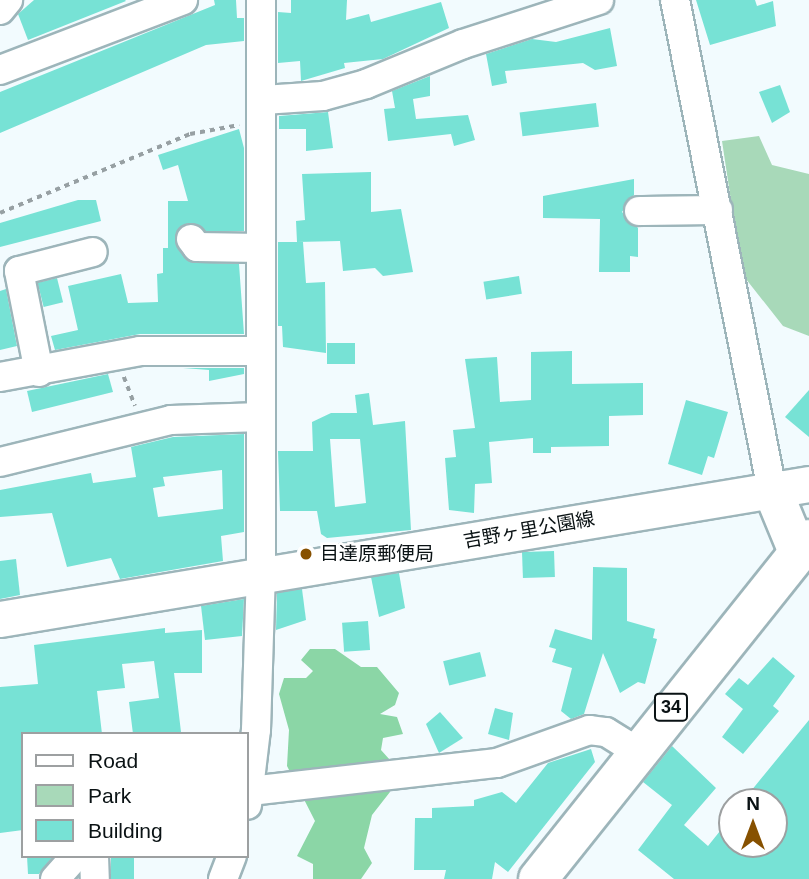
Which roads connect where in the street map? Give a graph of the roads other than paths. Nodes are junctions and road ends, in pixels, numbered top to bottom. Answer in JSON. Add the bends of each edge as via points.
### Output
{"nodes":[{"id":1,"x":8,"y":0,"type":"edge"},
{"id":2,"x":183,"y":0,"type":"edge"},
{"id":3,"x":261,"y":0,"type":"edge"},
{"id":4,"x":599,"y":0,"type":"edge"},
{"id":5,"x":675,"y":0,"type":"edge"},
{"id":6,"x":0,"y":9,"type":"edge"},
{"id":7,"x":0,"y":69,"type":"edge"},
{"id":8,"x":262,"y":111,"type":"junction"},
{"id":9,"x":718,"y":210,"type":"junction"},
{"id":10,"x":639,"y":211,"type":"dead end"},
{"id":11,"x":191,"y":239,"type":"dead end"},
{"id":12,"x":261,"y":248,"type":"junction"},
{"id":13,"x":93,"y":252,"type":"dead end"},
{"id":14,"x":261,"y":351,"type":"junction"},
{"id":15,"x":39,"y":372,"type":"junction"},
{"id":16,"x":0,"y":377,"type":"edge"},
{"id":17,"x":261,"y":417,"type":"junction"},
{"id":18,"x":0,"y":462,"type":"edge"},
{"id":19,"x":791,"y":486,"type":"edge"},
{"id":20,"x":803,"y":545,"type":"edge"},
{"id":21,"x":261,"y":575,"type":"junction"},
{"id":22,"x":0,"y":619,"type":"edge"},
{"id":23,"x":638,"y":752,"type":"junction"},
{"id":24,"x":248,"y":801,"type":"edge"},
{"id":25,"x":74,"y":858,"type":"edge"},
{"id":26,"x":94,"y":858,"type":"edge"},
{"id":27,"x":231,"y":858,"type":"edge"},
{"id":28,"x":55,"y":879,"type":"edge"},
{"id":29,"x":95,"y":879,"type":"edge"},
{"id":30,"x":223,"y":879,"type":"edge"},
{"id":31,"x":538,"y":879,"type":"edge"}],
"edges":[{"from":1,"to":6,"type":"street"},
{"from":2,"to":7,"type":"street"},
{"from":3,"to":8,"type":"street"},
{"from":4,"to":8,"type":"street","via":[[463,44],[366,84]]},
{"from":5,"to":9,"type":"street"},
{"from":8,"to":12,"type":"street"},
{"from":9,"to":10,"type":"street"},
{"from":9,"to":19,"type":"street"},
{"from":11,"to":12,"type":"street","via":[[197,247]]},
{"from":12,"to":14,"type":"street"},
{"from":13,"to":15,"type":"street","via":[[19,271]]},
{"from":14,"to":15,"type":"street","via":[[124,352]]},
{"from":14,"to":17,"type":"street"},
{"from":15,"to":16,"type":"street"},
{"from":17,"to":18,"type":"street","via":[[171,420]]},
{"from":17,"to":21,"type":"street"},
{"from":19,"to":20,"type":"highway"},
{"from":19,"to":21,"type":"main road","name":"吉野ヶ里公園線"},
{"from":20,"to":23,"type":"highway","number":"34"},
{"from":21,"to":22,"type":"main road","name":"吉野ヶ里公園線"},
{"from":21,"to":24,"type":"street"},
{"from":23,"to":24,"type":"street","via":[[606,732],[589,730],[497,763]]},
{"from":23,"to":31,"type":"highway","number":"34"},
{"from":25,"to":28,"type":"street"},
{"from":26,"to":29,"type":"street"},
{"from":27,"to":30,"type":"street"}]}
